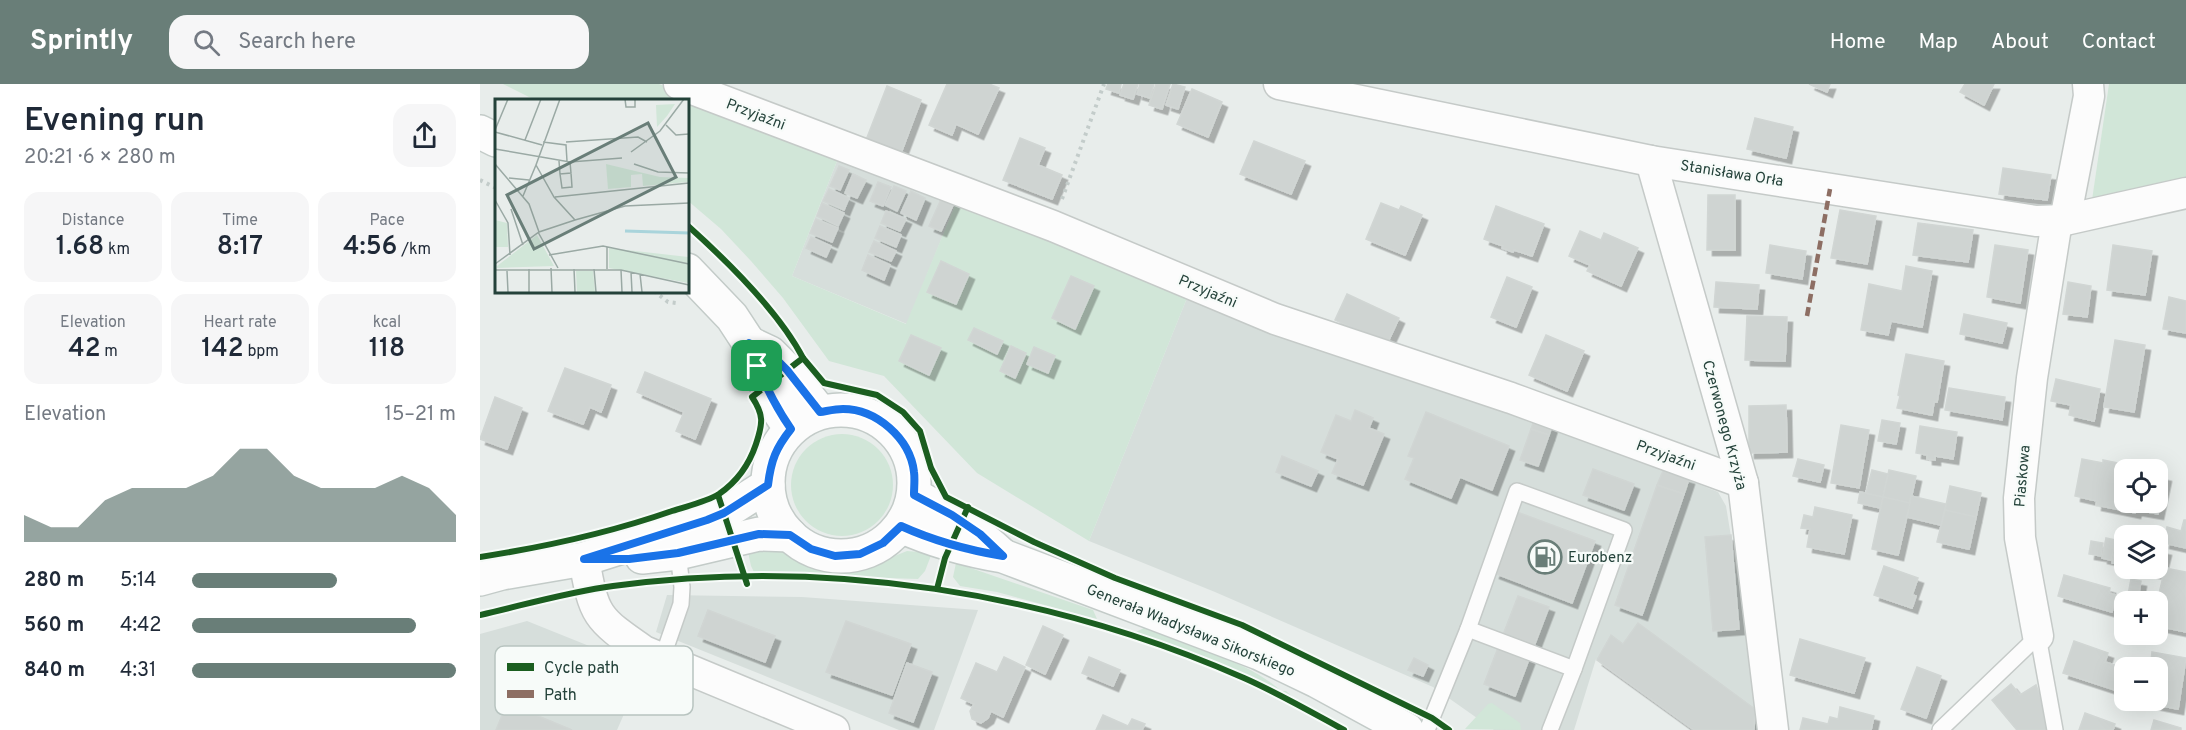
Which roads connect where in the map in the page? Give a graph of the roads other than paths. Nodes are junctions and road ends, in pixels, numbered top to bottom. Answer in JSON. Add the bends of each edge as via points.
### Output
{"nodes":[{"id":1,"x":679,"y":84,"type":"edge"},
{"id":2,"x":2088,"y":84,"type":"edge"},
{"id":3,"x":1295,"y":86,"type":"edge"},
{"id":4,"x":480,"y":132,"type":"edge"},
{"id":5,"x":495,"y":140,"type":"edge"},
{"id":6,"x":1651,"y":161,"type":"junction"},
{"id":7,"x":2186,"y":193,"type":"edge"},
{"id":8,"x":2061,"y":220,"type":"junction"},
{"id":9,"x":688,"y":271,"type":"edge"},
{"id":10,"x":749,"y":343,"type":"junction"},
{"id":11,"x":820,"y":412,"type":"junction"},
{"id":12,"x":791,"y":429,"type":"junction"},
{"id":13,"x":1743,"y":483,"type":"junction"},
{"id":14,"x":768,"y":485,"type":"junction"},
{"id":15,"x":914,"y":495,"type":"junction"},
{"id":16,"x":901,"y":526,"type":"junction"},
{"id":17,"x":790,"y":535,"type":"junction"},
{"id":18,"x":678,"y":553,"type":"junction"},
{"id":19,"x":1003,"y":556,"type":"junction"},
{"id":20,"x":584,"y":559,"type":"junction"},
{"id":21,"x":480,"y":579,"type":"edge"},
{"id":22,"x":1468,"y":629,"type":"junction"},
{"id":23,"x":2038,"y":636,"type":"junction"},
{"id":24,"x":632,"y":643,"type":"junction"},
{"id":25,"x":631,"y":646,"type":"edge"},
{"id":26,"x":636,"y":646,"type":"edge"},
{"id":27,"x":666,"y":646,"type":"edge"},
{"id":28,"x":1574,"y":669,"type":"junction"},
{"id":29,"x":693,"y":671,"type":"edge"},
{"id":30,"x":834,"y":730,"type":"edge"},
{"id":31,"x":1407,"y":730,"type":"edge"},
{"id":32,"x":1427,"y":730,"type":"edge"},
{"id":33,"x":1550,"y":730,"type":"edge"},
{"id":34,"x":1773,"y":730,"type":"edge"},
{"id":35,"x":1940,"y":730,"type":"edge"},
{"id":36,"x":2055,"y":730,"type":"edge"}],
"edges":[{"from":1,"to":13,"type":"street","name":"Przyjaźni","via":[[1053,226],[1275,319],[1511,398]]},
{"from":2,"to":8,"type":"street","name":"Piaskowa","via":[[2089,96]]},
{"from":3,"to":6,"type":"street","name":"Stanisława Orła"},
{"from":4,"to":5,"type":"main road"},
{"from":6,"to":8,"type":"street","name":"Stanisława Orła","via":[[2036,221]]},
{"from":6,"to":13,"type":"street","name":"Czerwonego Krzyża"},
{"from":7,"to":8,"type":"street","name":"Stanisława Orła"},
{"from":8,"to":23,"type":"street","name":"Piaskowa","via":[[2032,378],[2019,498],[2020,538]]},
{"from":9,"to":10,"type":"main road","via":[[732,317]]},
{"from":10,"to":11,"type":"main road","via":[[770,353]]},
{"from":10,"to":12,"type":"main road"},
{"from":11,"to":12,"type":"main road"},
{"from":11,"to":15,"type":"main road","via":[[861,412],[890,427],[906,447],[914,470]]},
{"from":12,"to":14,"type":"main road","via":[[770,464]]},
{"from":13,"to":34,"type":"street","name":"Czerwonego Krzyża"},
{"from":14,"to":17,"type":"main road","via":[[771,504]]},
{"from":14,"to":20,"type":"main road","via":[[707,520]]},
{"from":15,"to":16,"type":"main road"},
{"from":15,"to":19,"type":"main road","name":"Generała Władysława Sikorskiego","via":[[980,534]]},
{"from":16,"to":17,"type":"main road","via":[[883,543],[860,554],[835,556],[811,549]]},
{"from":16,"to":19,"type":"main road","name":"Generała Władysława Sikorskiego","via":[[928,538]]},
{"from":17,"to":18,"type":"main road","via":[[759,534]]},
{"from":18,"to":20,"type":"main road"},
{"from":18,"to":27,"type":"lane","via":[[681,604]]},
{"from":19,"to":31,"type":"main road","name":"Generała Władysława Sikorskiego","via":[[1259,653]]},
{"from":20,"to":21,"type":"main road"},
{"from":20,"to":24,"type":"street","via":[[598,615]]},
{"from":22,"to":28,"type":"lane"},
{"from":22,"to":28,"type":"lane","via":[[1517,491],[1624,530]]},
{"from":22,"to":32,"type":"lane"},
{"from":23,"to":35,"type":"lane"},
{"from":23,"to":36,"type":"lane","name":"Piaskowa"},
{"from":24,"to":25,"type":"lane"},
{"from":24,"to":26,"type":"street"},
{"from":28,"to":33,"type":"lane"},
{"from":29,"to":30,"type":"street"}]}
